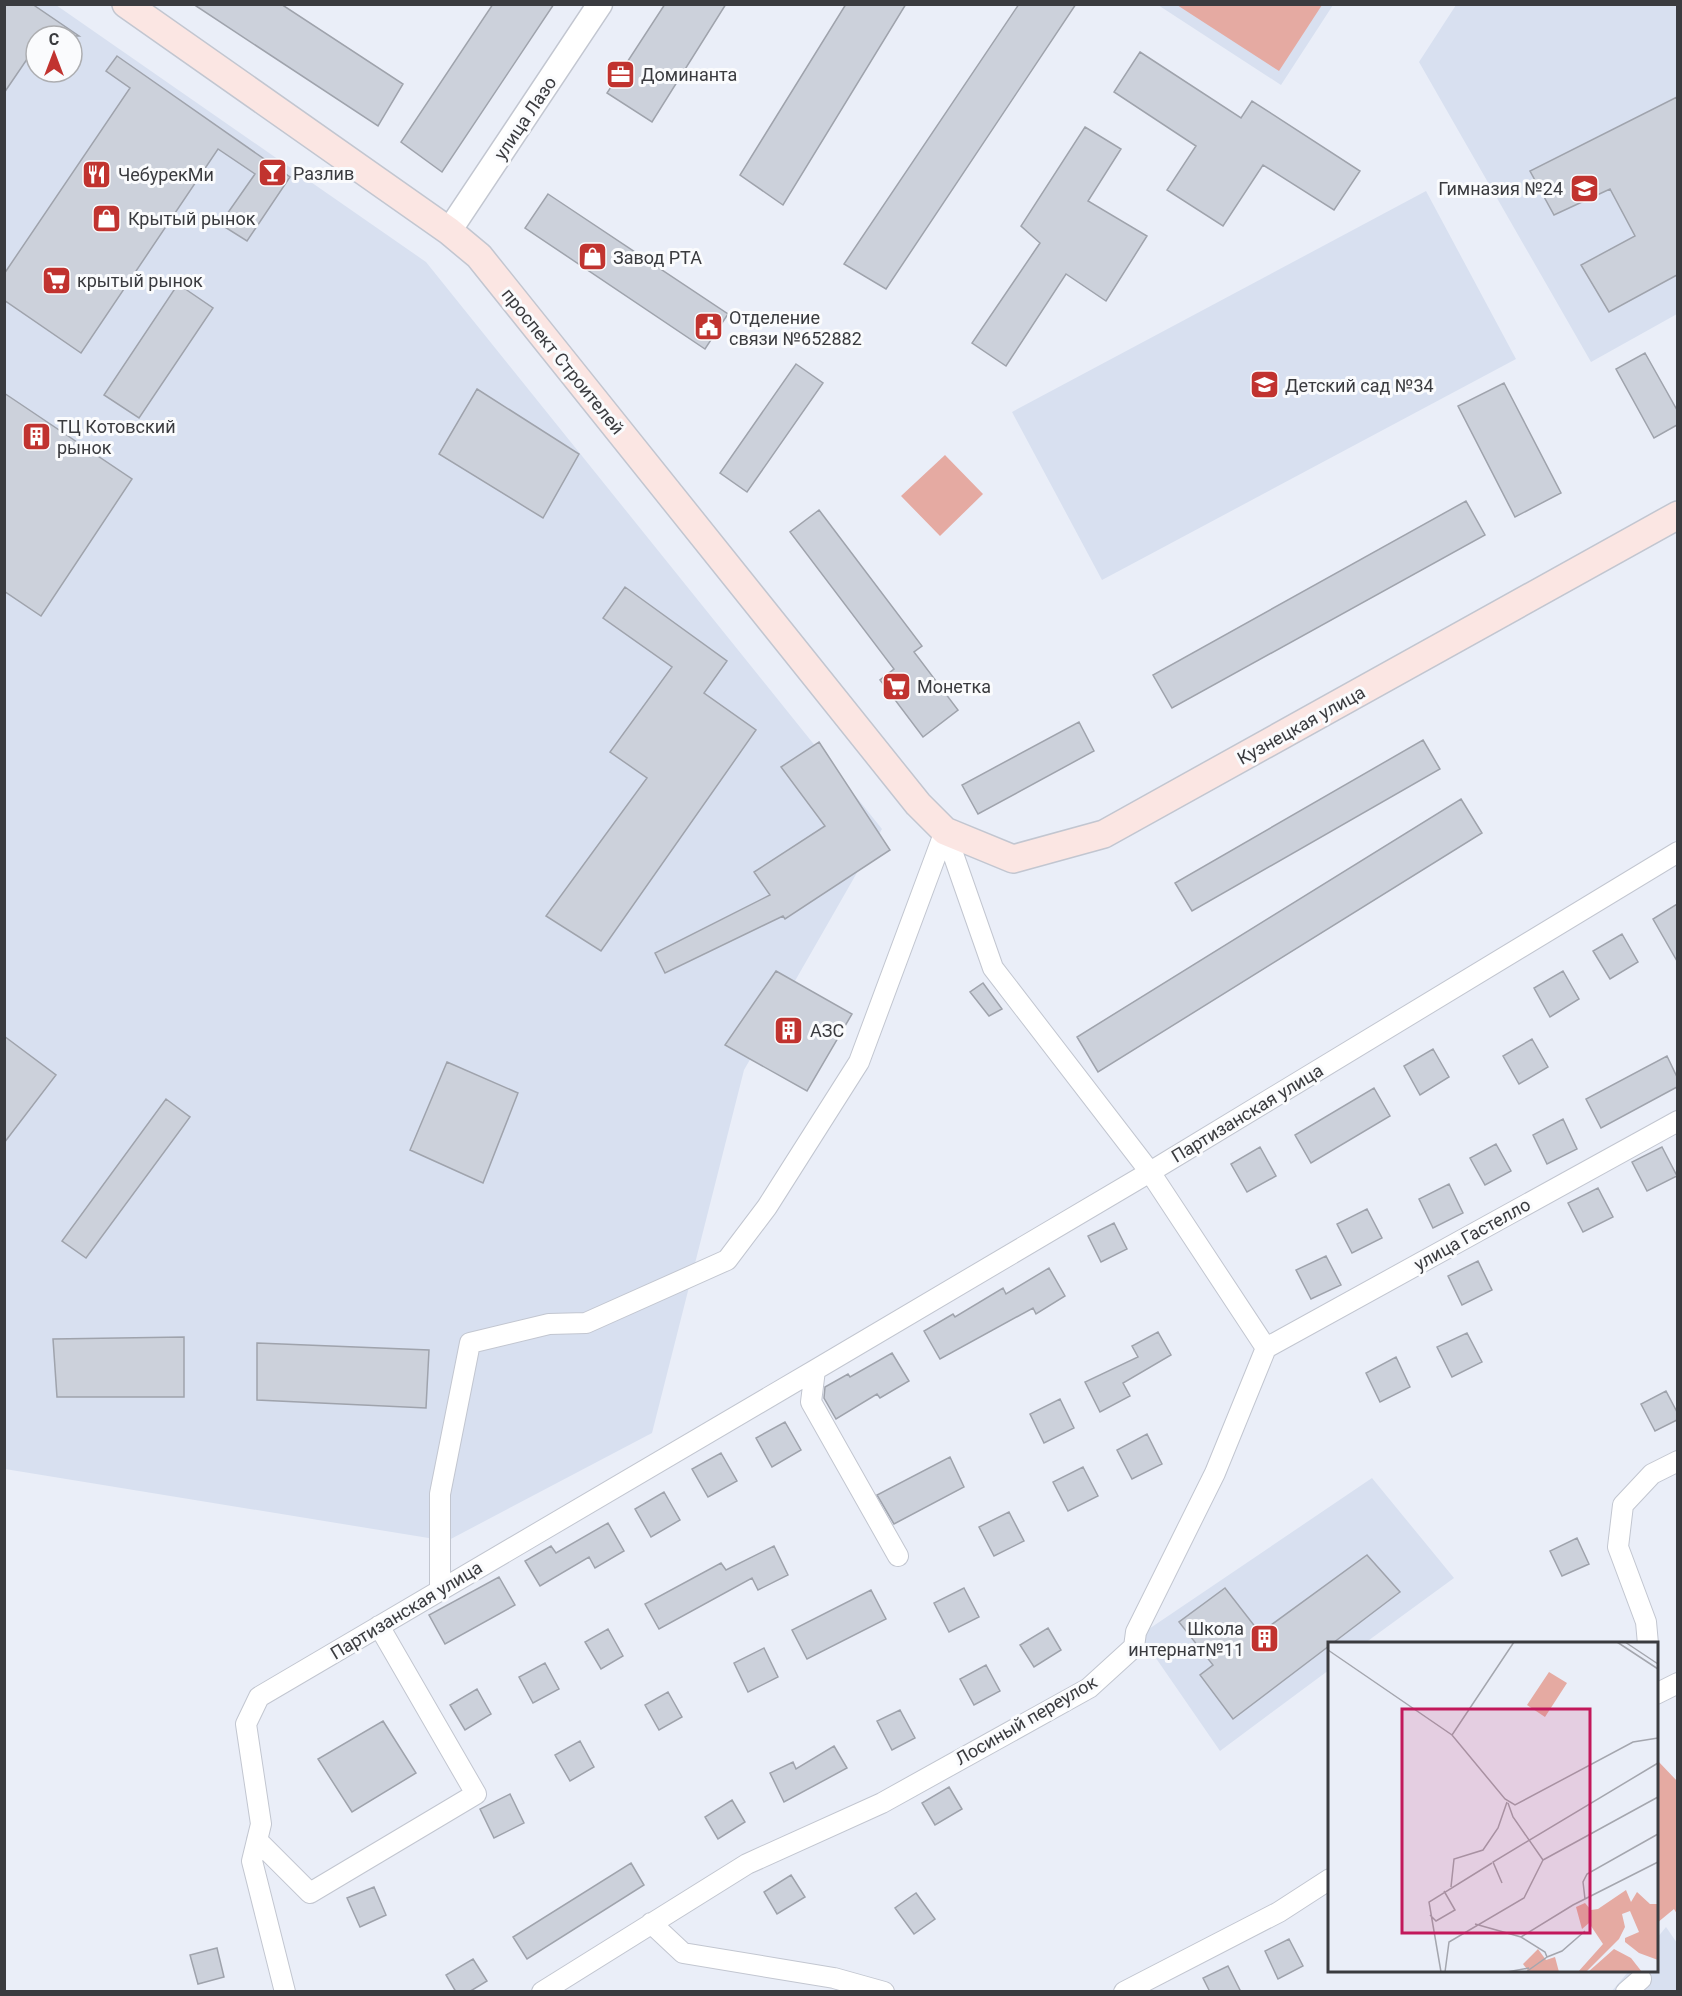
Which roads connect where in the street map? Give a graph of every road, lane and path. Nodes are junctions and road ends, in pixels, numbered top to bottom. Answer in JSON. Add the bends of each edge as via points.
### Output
{"nodes":[{"id":1,"x":126,"y":4,"type":"edge"},
{"id":2,"x":600,"y":4,"type":"edge"},
{"id":3,"x":449,"y":231,"type":"junction"},
{"id":4,"x":1677,"y":515,"type":"edge"},
{"id":5,"x":918,"y":804,"type":"joint"},
{"id":6,"x":945,"y":831,"type":"junction"},
{"id":7,"x":1677,"y":852,"type":"edge"},
{"id":8,"x":1677,"y":1121,"type":"edge"},
{"id":9,"x":1150,"y":1172,"type":"junction"},
{"id":10,"x":1266,"y":1348,"type":"junction"},
{"id":11,"x":815,"y":1370,"type":"junction"},
{"id":12,"x":1677,"y":1461,"type":"edge"},
{"id":13,"x":898,"y":1556,"type":"dead end"},
{"id":14,"x":440,"y":1590,"type":"junction"},
{"id":15,"x":379,"y":1626,"type":"junction"},
{"id":16,"x":1648,"y":1642,"type":"edge"},
{"id":17,"x":1677,"y":1683,"type":"edge"},
{"id":18,"x":1658,"y":1693,"type":"edge"},
{"id":19,"x":257,"y":1840,"type":"junction"},
{"id":20,"x":1328,"y":1880,"type":"edge"},
{"id":21,"x":651,"y":1923,"type":"junction"},
{"id":22,"x":285,"y":1992,"type":"edge"},
{"id":23,"x":542,"y":1992,"type":"edge"},
{"id":24,"x":884,"y":1992,"type":"edge"},
{"id":25,"x":1124,"y":1992,"type":"edge"}],
"edges":[{"from":1,"to":3,"type":"main road","name":"проспект Строителей"},
{"from":2,"to":3,"type":"street","name":"улица Лазо"},
{"from":3,"to":5,"type":"main road","name":"проспект Строителей","via":[[479,256]]},
{"from":4,"to":6,"type":"main road","name":"Кузнецкая улица","via":[[1104,834],[1013,858]]},
{"from":5,"to":6,"type":"main road","name":"Кузнецкая улица"},
{"from":6,"to":9,"type":"street","via":[[993,968]]},
{"from":6,"to":14,"type":"street","via":[[859,1062],[767,1207],[727,1260],[586,1323],[549,1324],[470,1343],[440,1494]]},
{"from":7,"to":9,"type":"street","name":"Партизанская улица"},
{"from":8,"to":10,"type":"street","name":"улица Гастелло"},
{"from":9,"to":10,"type":"street"},
{"from":9,"to":11,"type":"street","name":"Партизанская улица"},
{"from":10,"to":21,"type":"street","name":"Лосиный переулок","via":[[1215,1473],[1136,1632],[1134,1647],[1089,1688],[882,1803],[747,1864]]},
{"from":11,"to":13,"type":"street","via":[[812,1402]]},
{"from":11,"to":14,"type":"street","name":"Партизанская улица"},
{"from":12,"to":16,"type":"street","via":[[1652,1474],[1623,1505],[1618,1547],[1646,1622]]},
{"from":14,"to":15,"type":"street","name":"Партизанская улица"},
{"from":15,"to":19,"type":"street","name":"Партизанская улица","via":[[259,1697],[246,1724],[261,1824]]},
{"from":15,"to":19,"type":"street","via":[[476,1794],[310,1893]]},
{"from":17,"to":18,"type":"street"},
{"from":19,"to":22,"type":"street","name":"Партизанская улица","via":[[252,1861]]},
{"from":20,"to":25,"type":"street","via":[[1279,1912]]},
{"from":21,"to":23,"type":"street","name":"Лосиный переулок"},
{"from":21,"to":24,"type":"street","via":[[683,1953],[834,1978]]}]}
